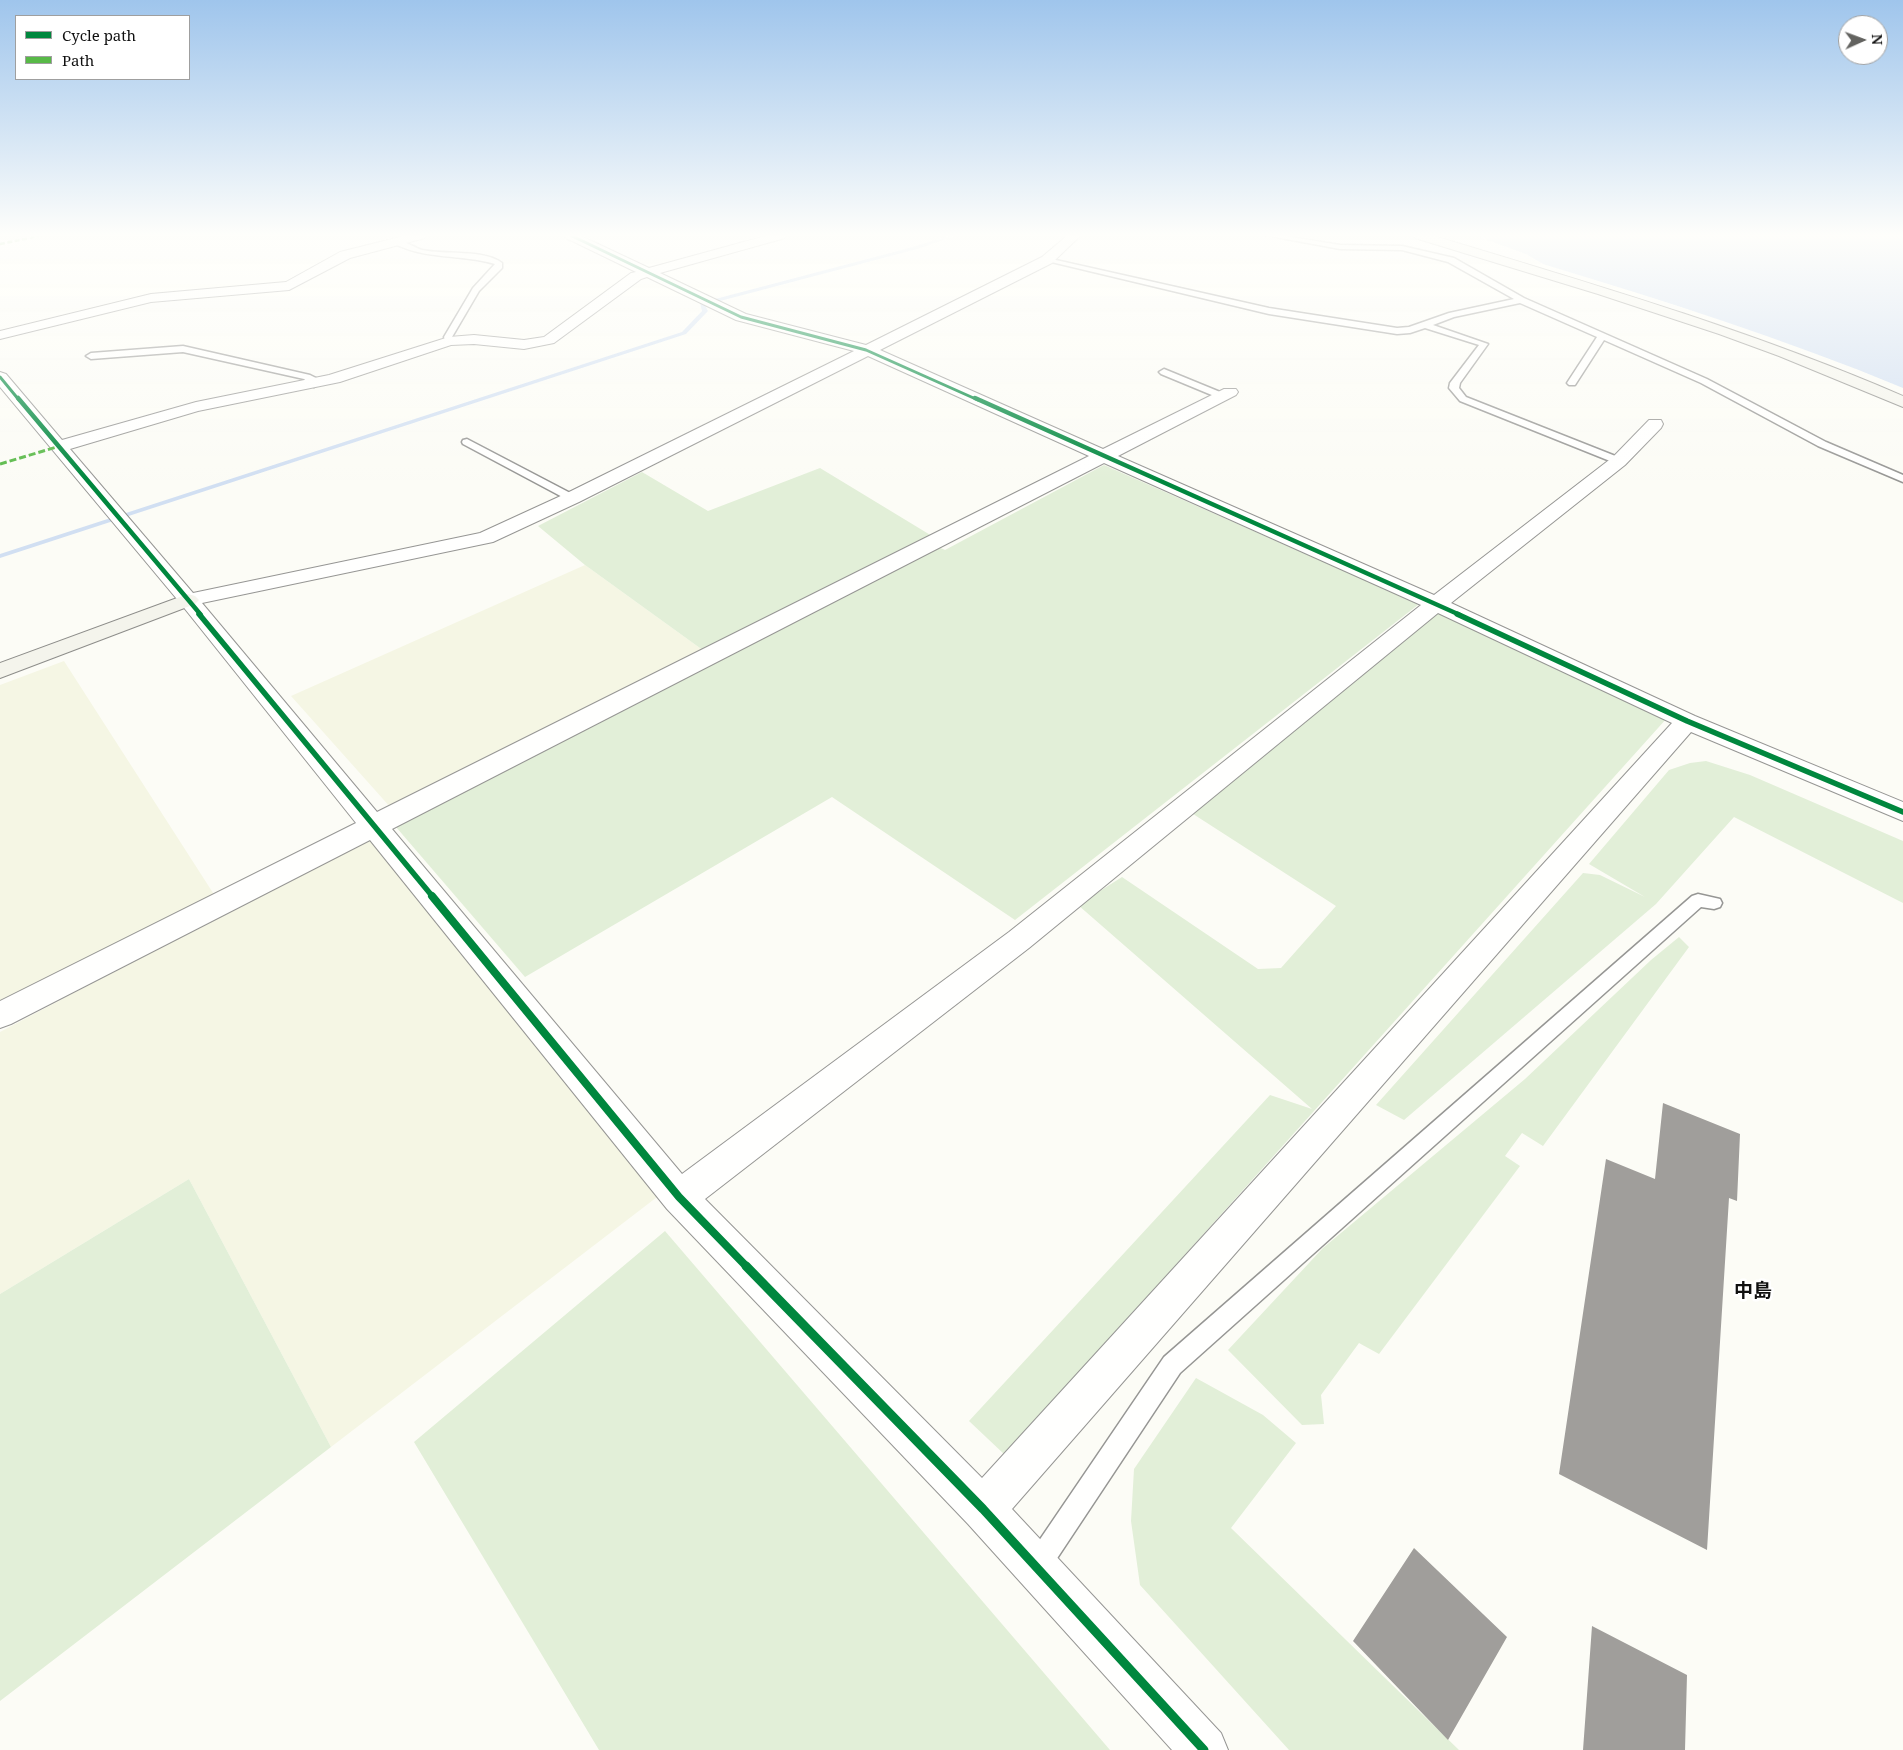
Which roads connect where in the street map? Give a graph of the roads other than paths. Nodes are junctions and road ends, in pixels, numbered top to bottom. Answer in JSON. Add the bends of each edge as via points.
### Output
{"nodes":[{"id":1,"x":75,"y":317,"type":"edge"},
{"id":2,"x":460,"y":317,"type":"edge"},
{"id":3,"x":579,"y":317,"type":"edge"},
{"id":4,"x":740,"y":317,"type":"edge"},
{"id":5,"x":933,"y":317,"type":"edge"},
{"id":6,"x":1305,"y":317,"type":"edge"},
{"id":7,"x":1448,"y":317,"type":"edge"},
{"id":8,"x":1558,"y":317,"type":"edge"},
{"id":9,"x":1683,"y":317,"type":"edge"},
{"id":10,"x":1426,"y":325,"type":"junction"},
{"id":11,"x":0,"y":335,"type":"edge"},
{"id":12,"x":1602,"y":336,"type":"junction"},
{"id":13,"x":450,"y":341,"type":"junction"},
{"id":14,"x":866,"y":350,"type":"junction"},
{"id":15,"x":91,"y":356,"type":"dead end"},
{"id":16,"x":1164,"y":372,"type":"dead end"},
{"id":17,"x":0,"y":377,"type":"edge"},
{"id":18,"x":1572,"y":383,"type":"dead end"},
{"id":19,"x":314,"y":384,"type":"junction"},
{"id":20,"x":1226,"y":394,"type":"joint"},
{"id":21,"x":1903,"y":402,"type":"edge"},
{"id":22,"x":1655,"y":424,"type":"dead end"},
{"id":23,"x":467,"y":442,"type":"dead end"},
{"id":24,"x":60,"y":446,"type":"junction"},
{"id":25,"x":1102,"y":456,"type":"junction"},
{"id":26,"x":1620,"y":461,"type":"junction"},
{"id":27,"x":1903,"y":479,"type":"edge"},
{"id":28,"x":572,"y":498,"type":"junction"},
{"id":29,"x":188,"y":600,"type":"junction"},
{"id":30,"x":1436,"y":604,"type":"junction"},
{"id":31,"x":0,"y":671,"type":"edge"},
{"id":32,"x":1687,"y":721,"type":"junction"},
{"id":33,"x":1903,"y":812,"type":"edge"},
{"id":34,"x":374,"y":825,"type":"junction"},
{"id":35,"x":1714,"y":903,"type":"dead end"},
{"id":36,"x":0,"y":1015,"type":"edge"},
{"id":37,"x":679,"y":1198,"type":"junction"},
{"id":38,"x":983,"y":1509,"type":"junction"},
{"id":39,"x":1036,"y":1567,"type":"junction"},
{"id":40,"x":1204,"y":1750,"type":"edge"}],
"edges":[{"from":1,"to":11,"type":"street"},
{"from":2,"to":13,"type":"lane","via":[[448,337]]},
{"from":3,"to":13,"type":"street","via":[[542,342]]},
{"from":4,"to":14,"type":"street"},
{"from":5,"to":14,"type":"street"},
{"from":6,"to":10,"type":"lane","via":[[1397,331]]},
{"from":7,"to":10,"type":"lane"},
{"from":8,"to":12,"type":"lane"},
{"from":9,"to":21,"type":"street","via":[[1784,351]]},
{"from":10,"to":26,"type":"lane","via":[[1484,344],[1455,383],[1454,388],[1463,399]]},
{"from":12,"to":18,"type":"lane"},
{"from":12,"to":27,"type":"lane","via":[[1704,380],[1822,444]]},
{"from":13,"to":19,"type":"street"},
{"from":14,"to":25,"type":"street"},
{"from":14,"to":28,"type":"street"},
{"from":15,"to":19,"type":"lane","via":[[183,350],[307,377]]},
{"from":16,"to":20,"type":"lane"},
{"from":17,"to":24,"type":"street"},
{"from":19,"to":24,"type":"street","via":[[196,407]]},
{"from":20,"to":25,"type":"street"},
{"from":22,"to":26,"type":"street"},
{"from":23,"to":28,"type":"lane"},
{"from":24,"to":29,"type":"street"},
{"from":25,"to":30,"type":"street"},
{"from":25,"to":34,"type":"street"},
{"from":26,"to":30,"type":"street"},
{"from":28,"to":29,"type":"street","via":[[486,538]]},
{"from":29,"to":31,"type":"street"},
{"from":29,"to":34,"type":"street"},
{"from":30,"to":32,"type":"street"},
{"from":30,"to":37,"type":"street","via":[[1019,940]]},
{"from":32,"to":33,"type":"street"},
{"from":32,"to":38,"type":"street"},
{"from":34,"to":36,"type":"street"},
{"from":34,"to":37,"type":"street"},
{"from":35,"to":39,"type":"lane","via":[[1698,900],[1172,1365]]},
{"from":37,"to":38,"type":"street"},
{"from":38,"to":39,"type":"street"},
{"from":39,"to":40,"type":"street"}]}
